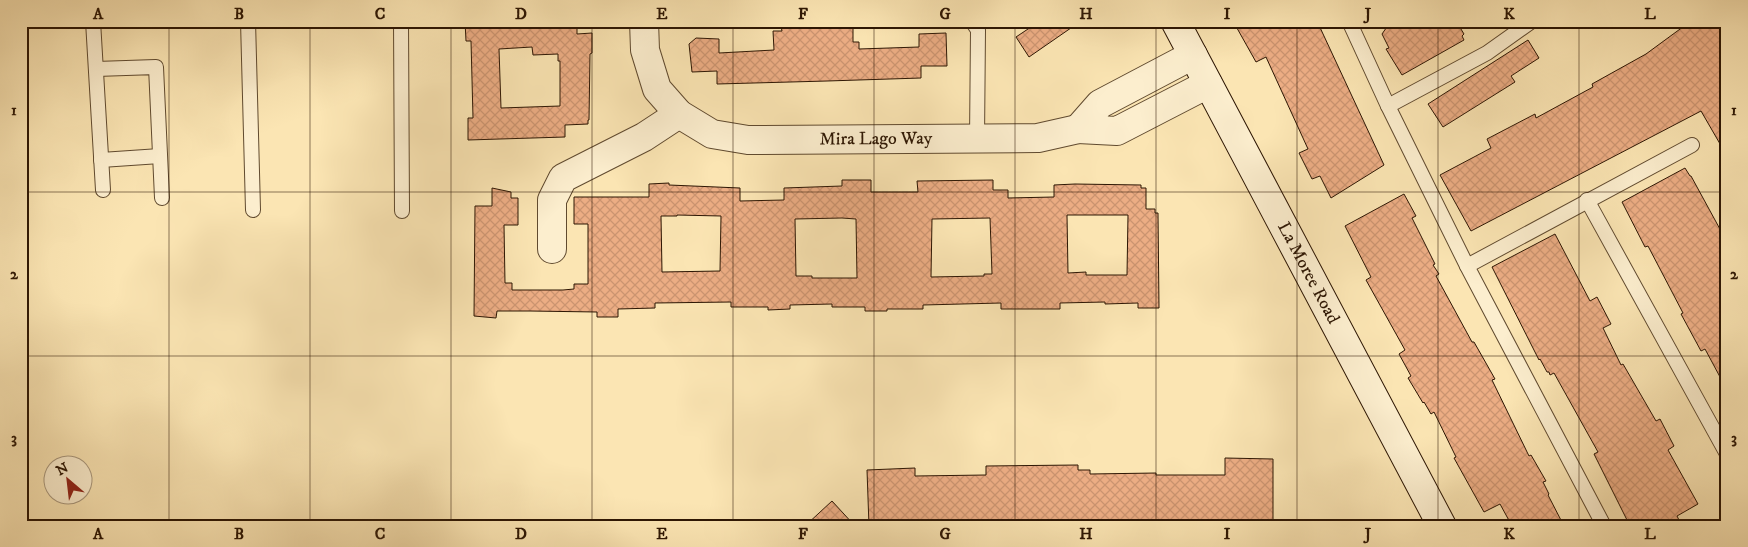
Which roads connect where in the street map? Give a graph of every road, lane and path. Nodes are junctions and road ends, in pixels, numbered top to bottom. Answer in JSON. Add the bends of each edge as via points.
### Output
{"nodes":[{"id":1,"x":93,"y":21,"type":"edge"},
{"id":2,"x":248,"y":21,"type":"edge"},
{"id":3,"x":401,"y":21,"type":"edge"},
{"id":4,"x":644,"y":21,"type":"edge"},
{"id":5,"x":972,"y":21,"type":"edge"},
{"id":6,"x":1175,"y":21,"type":"edge"},
{"id":7,"x":1349,"y":21,"type":"edge"},
{"id":8,"x":1532,"y":21,"type":"edge"},
{"id":9,"x":1193,"y":55,"type":"junction"},
{"id":10,"x":96,"y":69,"type":"junction"},
{"id":11,"x":1208,"y":84,"type":"junction"},
{"id":12,"x":1388,"y":106,"type":"junction"},
{"id":13,"x":679,"y":114,"type":"junction"},
{"id":14,"x":1078,"y":129,"type":"junction"},
{"id":15,"x":977,"y":140,"type":"junction"},
{"id":16,"x":1692,"y":145,"type":"dead end"},
{"id":17,"x":160,"y":156,"type":"junction"},
{"id":18,"x":101,"y":160,"type":"junction"},
{"id":19,"x":103,"y":190,"type":"dead end"},
{"id":20,"x":162,"y":198,"type":"dead end"},
{"id":21,"x":1587,"y":200,"type":"junction"},
{"id":22,"x":253,"y":210,"type":"dead end"},
{"id":23,"x":402,"y":211,"type":"dead end"},
{"id":24,"x":552,"y":249,"type":"dead end"},
{"id":25,"x":1467,"y":266,"type":"junction"},
{"id":26,"x":1727,"y":454,"type":"edge"},
{"id":27,"x":1442,"y":526,"type":"edge"},
{"id":28,"x":1604,"y":526,"type":"edge"}],
"edges":[{"from":1,"to":10,"type":"lane"},
{"from":2,"to":22,"type":"lane"},
{"from":3,"to":23,"type":"lane"},
{"from":4,"to":13,"type":"street","name":"Mira Lago Way","via":[[645,50],[657,89]]},
{"from":5,"to":15,"type":"lane","via":[[978,30]]},
{"from":6,"to":9,"type":"street","name":"La Moree Road"},
{"from":7,"to":12,"type":"lane"},
{"from":8,"to":12,"type":"lane","via":[[1487,53]]},
{"from":9,"to":11,"type":"street","name":"La Moree Road"},
{"from":9,"to":14,"type":"street","via":[[1100,104]]},
{"from":10,"to":17,"type":"lane","via":[[156,67]]},
{"from":10,"to":18,"type":"lane"},
{"from":11,"to":14,"type":"street","name":"Mira Lago Way","via":[[1117,131]]},
{"from":11,"to":27,"type":"street","name":"La Moree Road"},
{"from":12,"to":25,"type":"lane"},
{"from":13,"to":15,"type":"street","name":"Mira Lago Way","via":[[712,134],[748,140]]},
{"from":13,"to":24,"type":"street","via":[[644,137],[563,178],[552,200]]},
{"from":14,"to":15,"type":"street","name":"Mira Lago Way","via":[[1038,138]]},
{"from":16,"to":21,"type":"lane"},
{"from":17,"to":18,"type":"lane"},
{"from":17,"to":20,"type":"lane"},
{"from":18,"to":19,"type":"lane"},
{"from":21,"to":25,"type":"lane"},
{"from":21,"to":26,"type":"lane"},
{"from":25,"to":28,"type":"lane"}]}
